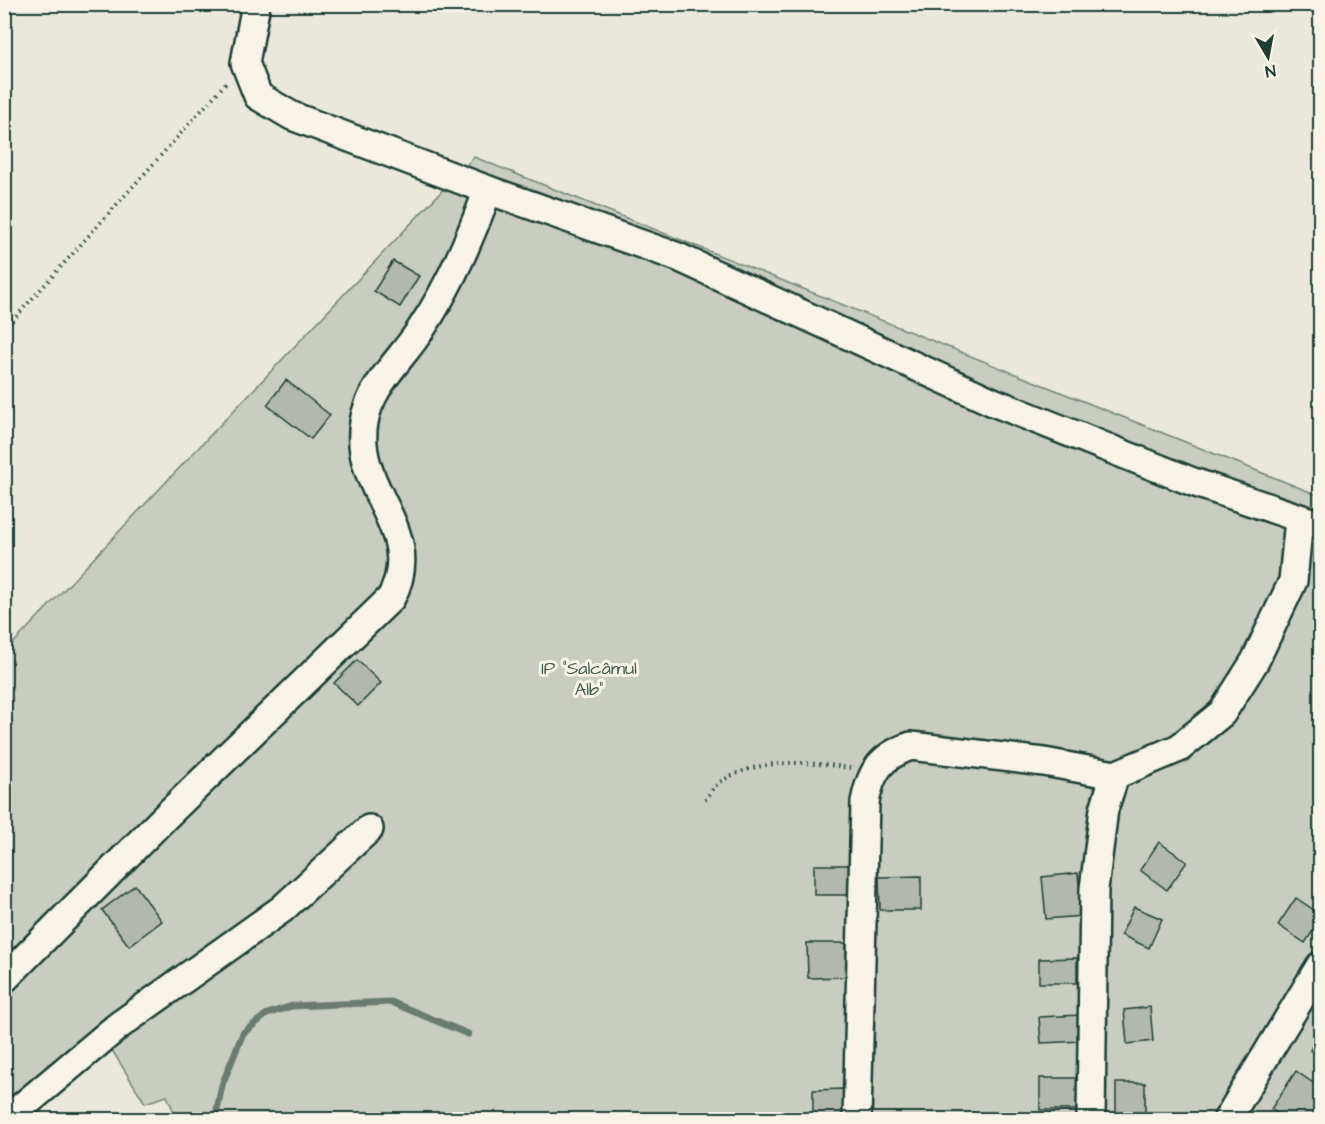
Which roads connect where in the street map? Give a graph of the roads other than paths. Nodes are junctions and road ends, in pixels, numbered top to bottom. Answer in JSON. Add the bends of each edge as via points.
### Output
{"nodes":[{"id":1,"x":256,"y":4,"type":"edge"},
{"id":2,"x":488,"y":190,"type":"junction"},
{"id":3,"x":1310,"y":522,"type":"edge"},
{"id":4,"x":1115,"y":776,"type":"junction"},
{"id":5,"x":369,"y":829,"type":"dead end"},
{"id":6,"x":1320,"y":966,"type":"edge"},
{"id":7,"x":4,"y":979,"type":"edge"},
{"id":8,"x":6,"y":1117,"type":"edge"},
{"id":9,"x":857,"y":1119,"type":"edge"},
{"id":10,"x":1091,"y":1119,"type":"edge"},
{"id":11,"x":1227,"y":1119,"type":"edge"}],
"edges":[{"from":1,"to":2,"type":"street","via":[[245,63],[258,96],[292,116]]},
{"from":2,"to":3,"type":"street","via":[[678,257],[993,402],[1193,482]]},
{"from":2,"to":7,"type":"street","via":[[467,248],[422,329],[377,388],[364,419],[361,443],[367,473],[387,509],[401,548],[400,581],[391,598]]},
{"from":3,"to":4,"type":"street","via":[[1293,581],[1255,661],[1222,713],[1179,748]]},
{"from":4,"to":9,"type":"street","via":[[1044,762],[911,746],[891,753],[874,772],[864,802]]},
{"from":4,"to":10,"type":"street","via":[[1104,809],[1094,889]]},
{"from":5,"to":8,"type":"street","via":[[282,909],[118,1026]]},
{"from":6,"to":11,"type":"street"}]}
